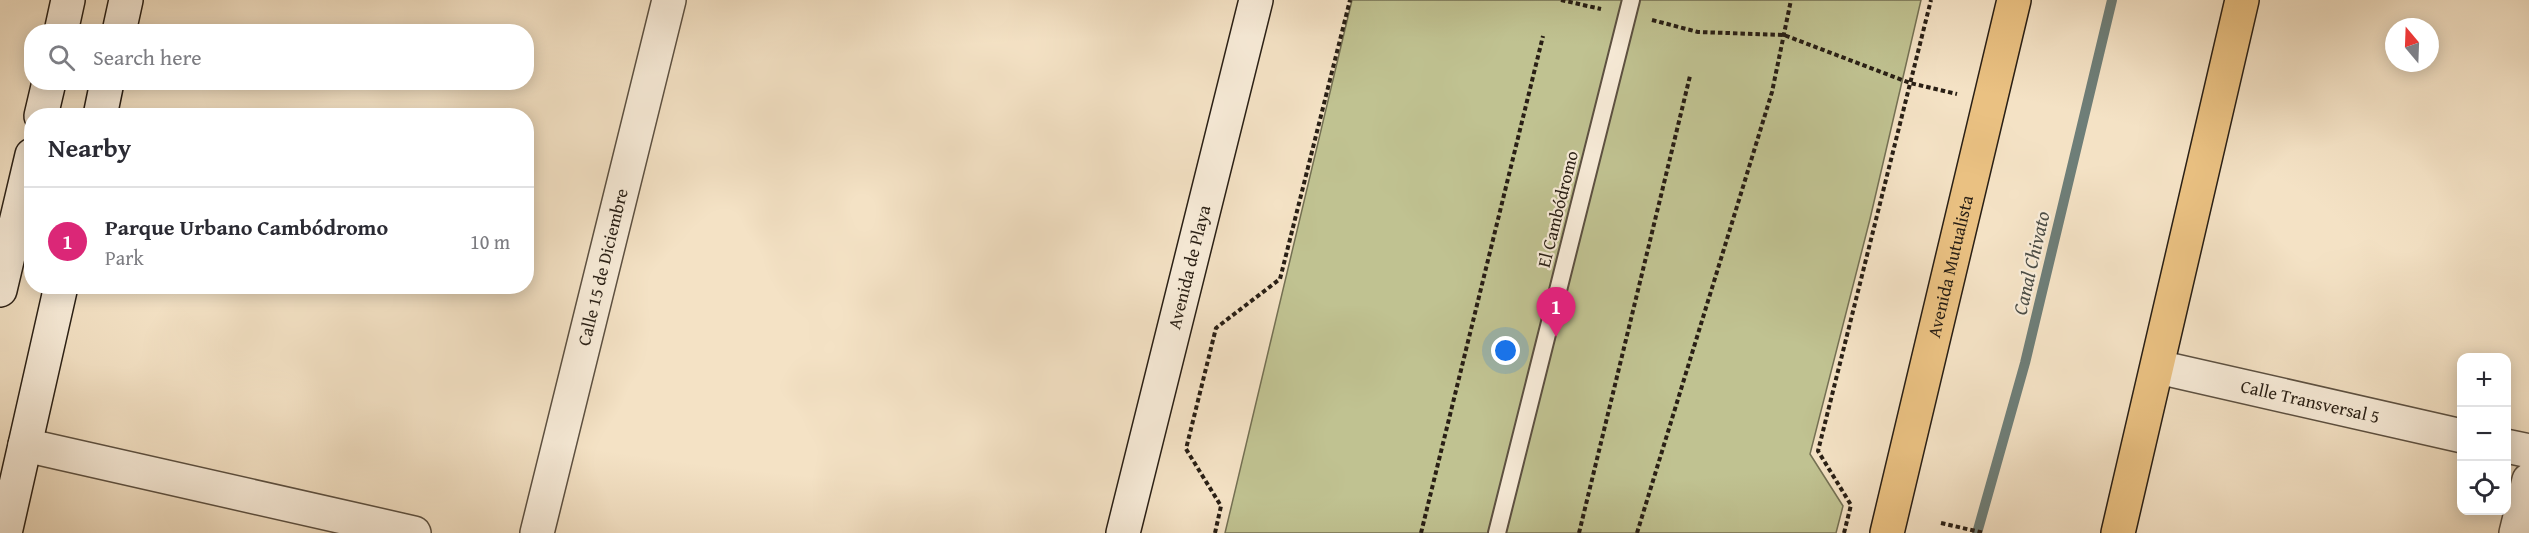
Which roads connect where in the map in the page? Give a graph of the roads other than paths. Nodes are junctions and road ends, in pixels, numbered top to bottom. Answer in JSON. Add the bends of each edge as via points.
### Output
{"nodes":[{"id":1,"x":68,"y":0,"type":"edge"},
{"id":2,"x":126,"y":0,"type":"edge"},
{"id":3,"x":669,"y":0,"type":"edge"},
{"id":4,"x":1256,"y":0,"type":"edge"},
{"id":5,"x":2014,"y":0,"type":"edge"},
{"id":6,"x":2242,"y":0,"type":"edge"},
{"id":7,"x":1629,"y":7,"type":"edge"},
{"id":8,"x":63,"y":24,"type":"edge"},
{"id":9,"x":121,"y":24,"type":"edge"},
{"id":10,"x":47,"y":90,"type":"edge"},
{"id":11,"x":105,"y":90,"type":"edge"},
{"id":12,"x":43,"y":108,"type":"edge"},
{"id":13,"x":102,"y":108,"type":"edge"},
{"id":14,"x":24,"y":189,"type":"edge"},
{"id":15,"x":0,"y":290,"type":"edge"},
{"id":16,"x":59,"y":294,"type":"edge"},
{"id":17,"x":2158,"y":367,"type":"junction"},
{"id":18,"x":2457,"y":435,"type":"edge"},
{"id":19,"x":25,"y":445,"type":"junction"},
{"id":20,"x":2511,"y":447,"type":"edge"},
{"id":21,"x":2529,"y":451,"type":"edge"},
{"id":22,"x":2529,"y":480,"type":"edge"},
{"id":23,"x":4,"y":533,"type":"edge"},
{"id":24,"x":414,"y":533,"type":"edge"},
{"id":25,"x":537,"y":533,"type":"edge"},
{"id":26,"x":1123,"y":533,"type":"edge"},
{"id":27,"x":1497,"y":533,"type":"edge"},
{"id":28,"x":1887,"y":533,"type":"edge"},
{"id":29,"x":2118,"y":533,"type":"edge"},
{"id":30,"x":2516,"y":533,"type":"edge"}],
"edges":[{"from":1,"to":8,"type":"street"},
{"from":2,"to":9,"type":"street"},
{"from":3,"to":25,"type":"street","name":"Calle 15 de Diciembre"},
{"from":4,"to":26,"type":"street","name":"Avenida de Playa"},
{"from":5,"to":28,"type":"main road","name":"Avenida Mutualista"},
{"from":6,"to":17,"type":"main road"},
{"from":7,"to":27,"type":"lane","name":"El Cambódromo"},
{"from":10,"to":12,"type":"street"},
{"from":11,"to":13,"type":"street"},
{"from":14,"to":15,"type":"street"},
{"from":16,"to":19,"type":"street"},
{"from":17,"to":18,"type":"street","name":"Calle Transversal 5"},
{"from":17,"to":29,"type":"main road"},
{"from":19,"to":23,"type":"street"},
{"from":19,"to":24,"type":"street"},
{"from":20,"to":21,"type":"street"},
{"from":22,"to":30,"type":"street"}]}
